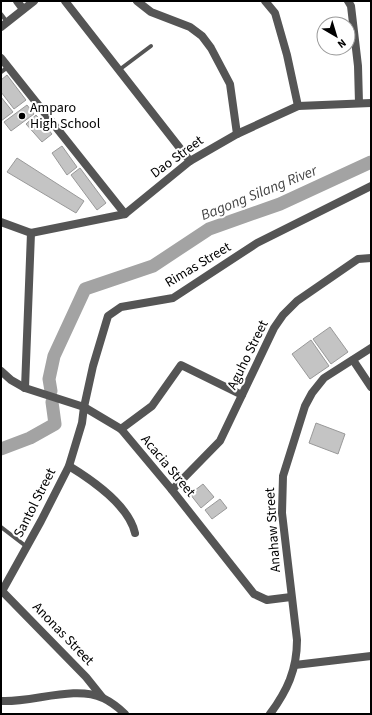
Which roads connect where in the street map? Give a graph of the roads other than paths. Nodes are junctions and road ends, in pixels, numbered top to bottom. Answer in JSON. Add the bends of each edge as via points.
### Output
{"nodes":[{"id":1,"x":17,"y":1,"type":"edge"},
{"id":2,"x":34,"y":1,"type":"edge"},
{"id":3,"x":65,"y":1,"type":"edge"},
{"id":4,"x":137,"y":1,"type":"edge"},
{"id":5,"x":266,"y":1,"type":"edge"},
{"id":6,"x":348,"y":1,"type":"edge"},
{"id":7,"x":23,"y":9,"type":"junction"},
{"id":8,"x":1,"y":14,"type":"edge"},
{"id":9,"x":4,"y":24,"type":"edge"},
{"id":10,"x":151,"y":46,"type":"dead end"},
{"id":11,"x":1,"y":58,"type":"edge"},
{"id":12,"x":4,"y":69,"type":"edge"},
{"id":13,"x":119,"y":70,"type":"junction"},
{"id":14,"x":359,"y":103,"type":"junction"},
{"id":15,"x":371,"y":103,"type":"edge"},
{"id":16,"x":298,"y":106,"type":"junction"},
{"id":17,"x":237,"y":134,"type":"junction"},
{"id":18,"x":190,"y":161,"type":"junction"},
{"id":19,"x":371,"y":186,"type":"edge"},
{"id":20,"x":124,"y":214,"type":"junction"},
{"id":21,"x":1,"y":222,"type":"edge"},
{"id":22,"x":31,"y":233,"type":"junction"},
{"id":23,"x":371,"y":258,"type":"edge"},
{"id":24,"x":371,"y":348,"type":"edge"},
{"id":25,"x":353,"y":360,"type":"junction"},
{"id":26,"x":1,"y":371,"type":"edge"},
{"id":27,"x":371,"y":387,"type":"edge"},
{"id":28,"x":25,"y":388,"type":"junction"},
{"id":29,"x":242,"y":395,"type":"junction"},
{"id":30,"x":84,"y":408,"type":"junction"},
{"id":31,"x":121,"y":429,"type":"junction"},
{"id":32,"x":69,"y":466,"type":"junction"},
{"id":33,"x":172,"y":490,"type":"junction"},
{"id":34,"x":1,"y":527,"type":"edge"},
{"id":35,"x":135,"y":532,"type":"dead end"},
{"id":36,"x":27,"y":547,"type":"junction"},
{"id":37,"x":2,"y":592,"type":"edge"},
{"id":38,"x":291,"y":598,"type":"junction"},
{"id":39,"x":371,"y":656,"type":"edge"},
{"id":40,"x":295,"y":665,"type":"junction"},
{"id":41,"x":102,"y":697,"type":"junction"},
{"id":42,"x":1,"y":701,"type":"edge"},
{"id":43,"x":125,"y":714,"type":"edge"},
{"id":44,"x":270,"y":714,"type":"edge"}],
"edges":[{"from":1,"to":7,"type":"street"},
{"from":2,"to":7,"type":"street"},
{"from":3,"to":13,"type":"street"},
{"from":4,"to":17,"type":"street","via":[[151,12],[190,28],[202,36],[230,84]]},
{"from":5,"to":16,"type":"street","via":[[275,13]]},
{"from":6,"to":14,"type":"street","via":[[351,6],[358,66]]},
{"from":7,"to":9,"type":"street"},
{"from":8,"to":9,"type":"lane"},
{"from":10,"to":13,"type":"lane"},
{"from":11,"to":12,"type":"street"},
{"from":12,"to":20,"type":"street"},
{"from":13,"to":18,"type":"street"},
{"from":14,"to":15,"type":"street","name":"Dao Street"},
{"from":14,"to":16,"type":"street","name":"Dao Street"},
{"from":16,"to":17,"type":"street","name":"Dao Street"},
{"from":17,"to":18,"type":"street","name":"Dao Street"},
{"from":18,"to":20,"type":"street","name":"Dao Street"},
{"from":19,"to":30,"type":"street","name":"Rimas Street","via":[[257,243],[173,298],[121,307],[108,316]]},
{"from":20,"to":22,"type":"street","name":"Dao Street"},
{"from":21,"to":22,"type":"street"},
{"from":22,"to":28,"type":"street"},
{"from":23,"to":29,"type":"street","name":"Aguho Street","via":[[358,259],[297,301],[283,315],[274,328]]},
{"from":24,"to":25,"type":"street","name":"Anahaw Street"},
{"from":25,"to":27,"type":"street"},
{"from":25,"to":38,"type":"street","name":"Anahaw Street","via":[[324,378],[312,393],[283,476],[282,513]]},
{"from":26,"to":28,"type":"street","name":"Acacia Street"},
{"from":28,"to":30,"type":"street","name":"Acacia Street"},
{"from":29,"to":31,"type":"street","via":[[181,365],[152,406]]},
{"from":29,"to":33,"type":"street","name":"Aguho Street","via":[[220,441]]},
{"from":30,"to":31,"type":"street","name":"Acacia Street"},
{"from":30,"to":32,"type":"street","name":"Rimas Street"},
{"from":31,"to":33,"type":"street","name":"Acacia Street"},
{"from":32,"to":35,"type":"street","via":[[116,502],[129,516]]},
{"from":32,"to":36,"type":"street","name":"Santol Street"},
{"from":33,"to":38,"type":"street","name":"Acacia Street","via":[[254,594],[267,600]]},
{"from":34,"to":36,"type":"lane"},
{"from":36,"to":37,"type":"street","name":"Santol Street"},
{"from":37,"to":41,"type":"street","name":"Anonas Street","via":[[86,677]]},
{"from":38,"to":40,"type":"street","name":"Anahaw Street","via":[[297,640]]},
{"from":39,"to":40,"type":"street"},
{"from":40,"to":44,"type":"street","name":"Anahaw Street","via":[[285,692]]},
{"from":41,"to":42,"type":"street","via":[[79,694]]},
{"from":41,"to":43,"type":"street"}]}
